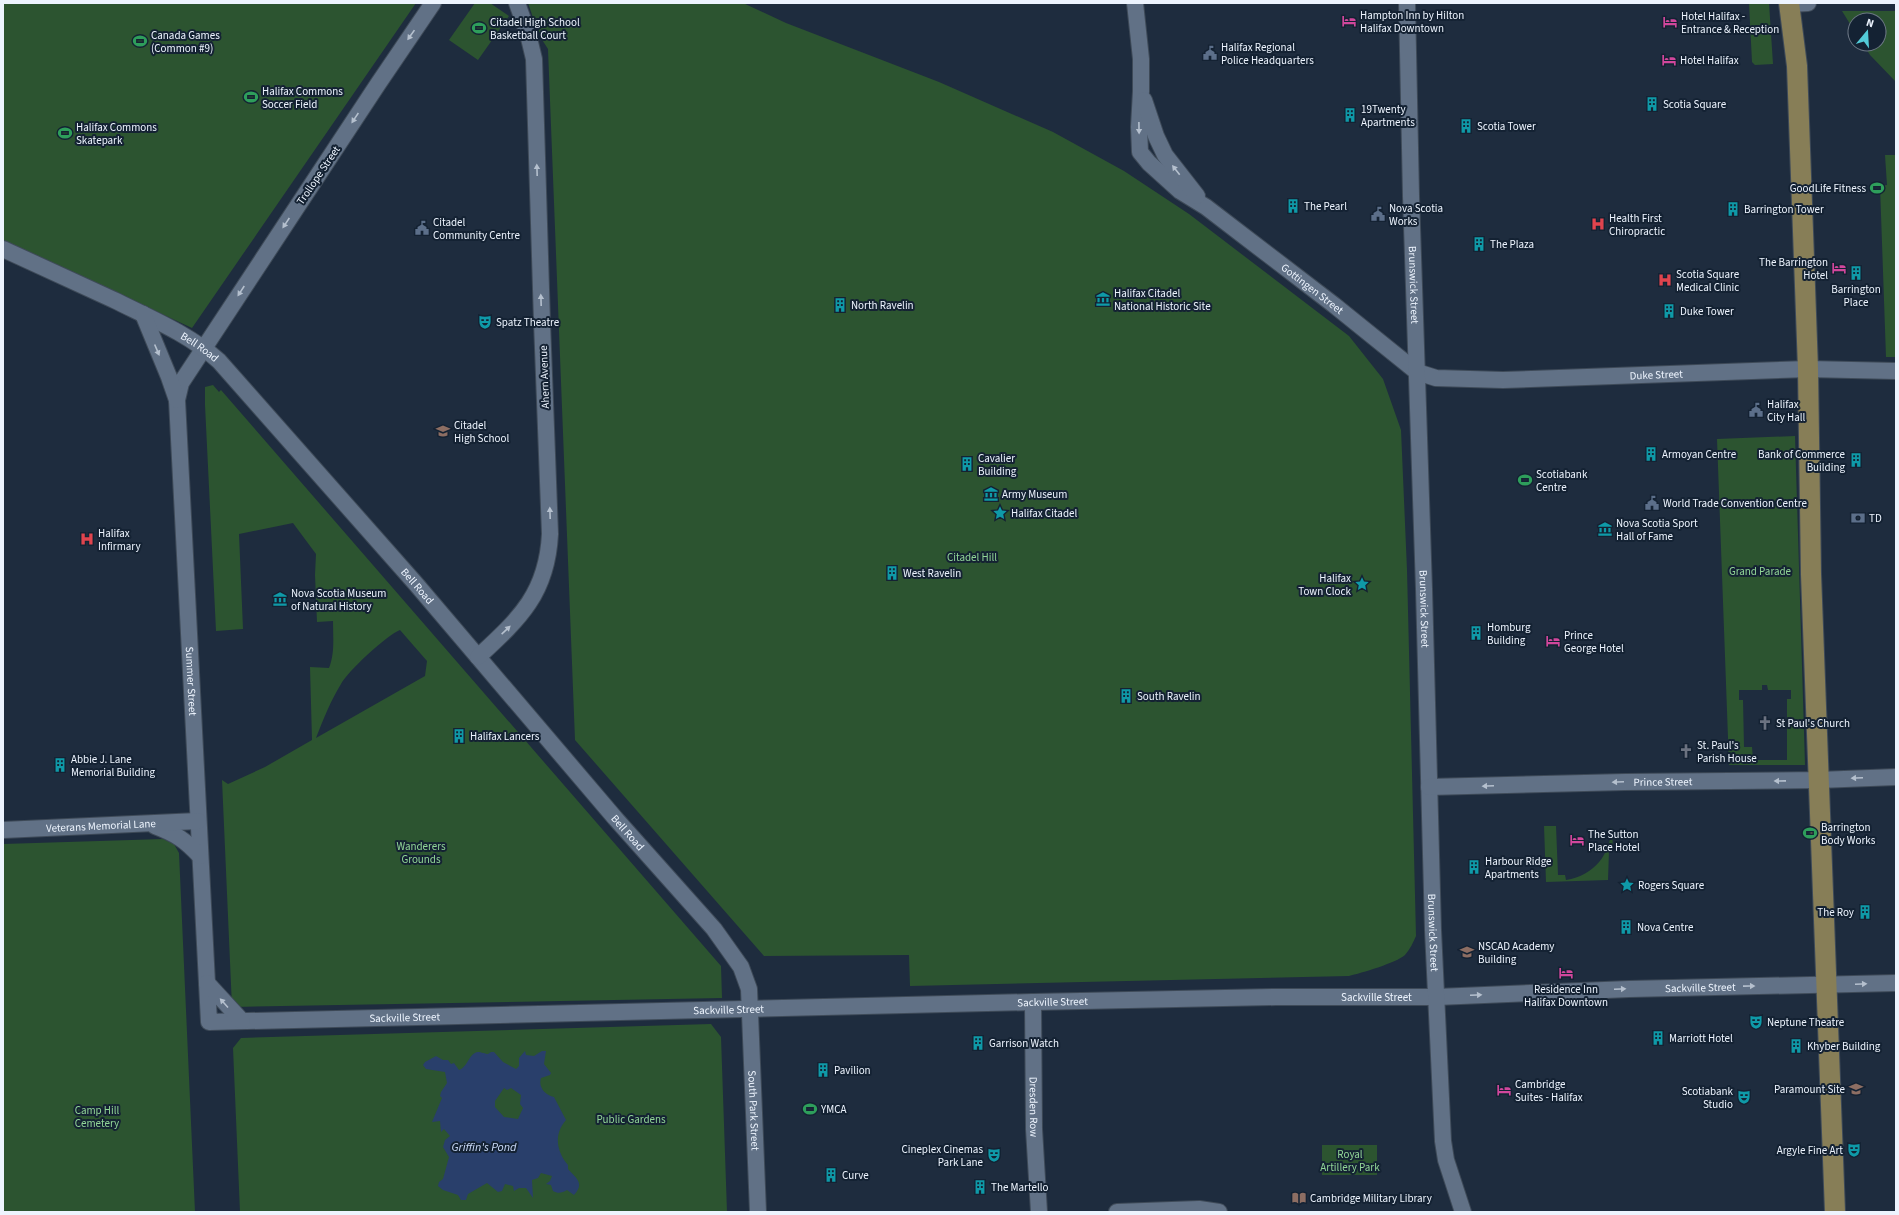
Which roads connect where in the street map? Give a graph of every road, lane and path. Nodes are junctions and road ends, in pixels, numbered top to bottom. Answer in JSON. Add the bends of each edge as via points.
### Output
{"nodes":[{"id":1,"x":433,"y":3,"type":"edge"},
{"id":2,"x":517,"y":3,"type":"edge"},
{"id":3,"x":1136,"y":3,"type":"edge"},
{"id":4,"x":1407,"y":3,"type":"edge"},
{"id":5,"x":1795,"y":3,"type":"edge"},
{"id":6,"x":3,"y":249,"type":"edge"},
{"id":7,"x":143,"y":314,"type":"junction"},
{"id":8,"x":205,"y":348,"type":"junction"},
{"id":9,"x":1808,"y":368,"type":"junction"},
{"id":10,"x":1896,"y":371,"type":"edge"},
{"id":11,"x":1417,"y":372,"type":"junction"},
{"id":12,"x":177,"y":400,"type":"junction"},
{"id":13,"x":478,"y":657,"type":"junction"},
{"id":14,"x":1896,"y":776,"type":"edge"},
{"id":15,"x":1819,"y":780,"type":"junction"},
{"id":16,"x":1429,"y":787,"type":"junction"},
{"id":17,"x":198,"y":821,"type":"junction"},
{"id":18,"x":150,"y":823,"type":"junction"},
{"id":19,"x":3,"y":830,"type":"edge"},
{"id":20,"x":200,"y":856,"type":"junction"},
{"id":21,"x":207,"y":983,"type":"junction"},
{"id":22,"x":1896,"y":983,"type":"edge"},
{"id":23,"x":1826,"y":985,"type":"junction"},
{"id":24,"x":1437,"y":997,"type":"junction"},
{"id":25,"x":1033,"y":1002,"type":"junction"},
{"id":26,"x":751,"y":1009,"type":"junction"},
{"id":27,"x":242,"y":1021,"type":"junction"},
{"id":28,"x":208,"y":1022,"type":"joint"},
{"id":29,"x":758,"y":1212,"type":"edge"},
{"id":30,"x":1039,"y":1212,"type":"edge"},
{"id":31,"x":1117,"y":1212,"type":"edge"},
{"id":32,"x":1219,"y":1212,"type":"edge"},
{"id":33,"x":1463,"y":1212,"type":"edge"},
{"id":34,"x":1834,"y":1212,"type":"edge"}],
"edges":[{"from":1,"to":8,"type":"street","name":"Trollope Street","one_way":true},
{"from":13,"to":2,"type":"street","name":"Ahern Avenue","one_way":true,"via":[[525,611],[540,584],[549,551],[534,59]]},
{"from":3,"to":11,"type":"street","name":"Gottingen Street","via":[[1141,58],[1140,152],[1180,191],[1206,207]]},
{"from":4,"to":11,"type":"street","name":"Brunswick Street"},
{"from":5,"to":9,"type":"main road"},
{"from":6,"to":7,"type":"street","name":"Bell Road"},
{"from":7,"to":8,"type":"street","name":"Bell Road"},
{"from":7,"to":12,"type":"street","one_way":true},
{"from":8,"to":12,"type":"street","name":"Summer Street","via":[[181,383]]},
{"from":8,"to":13,"type":"street","name":"Bell Road","via":[[272,420]]},
{"from":9,"to":10,"type":"street","name":"Duke Street"},
{"from":9,"to":11,"type":"street","name":"Duke Street","via":[[1503,380],[1443,379]]},
{"from":9,"to":15,"type":"main road","via":[[1810,560]]},
{"from":11,"to":16,"type":"street","name":"Brunswick Street"},
{"from":12,"to":17,"type":"street","name":"Summer Street"},
{"from":13,"to":26,"type":"street","name":"Bell Road","via":[[615,818],[714,929],[741,967],[749,989]]},
{"from":14,"to":15,"type":"street","name":"Prince Street","one_way":true},
{"from":15,"to":16,"type":"street","name":"Prince Street","one_way":true},
{"from":15,"to":23,"type":"main road"},
{"from":16,"to":24,"type":"street","name":"Brunswick Street"},
{"from":17,"to":18,"type":"street","name":"Veterans Memorial Lane"},
{"from":17,"to":20,"type":"street","name":"Summer Street"},
{"from":18,"to":19,"type":"street","name":"Veterans Memorial Lane"},
{"from":18,"to":20,"type":"street","via":[[174,833]]},
{"from":20,"to":21,"type":"street","name":"Summer Street"},
{"from":27,"to":21,"type":"street","one_way":true},
{"from":21,"to":28,"type":"street","name":"Summer Street"},
{"from":23,"to":22,"type":"street","name":"Sackville Street","one_way":true},
{"from":24,"to":23,"type":"street","name":"Sackville Street","one_way":true,"via":[[1629,989]]},
{"from":23,"to":34,"type":"main road"},
{"from":24,"to":25,"type":"street","name":"Sackville Street"},
{"from":24,"to":33,"type":"street","name":"Brunswick Street","via":[[1443,1141],[1446,1160]]},
{"from":25,"to":26,"type":"street","name":"Sackville Street"},
{"from":25,"to":30,"type":"street","name":"Dresden Row","via":[[1034,1129]]},
{"from":26,"to":27,"type":"street","name":"Sackville Street"},
{"from":26,"to":29,"type":"street","name":"South Park Street"},
{"from":27,"to":28,"type":"street","name":"Sackville Street"},
{"from":31,"to":32,"type":"street","via":[[1172,1209]]}]}
